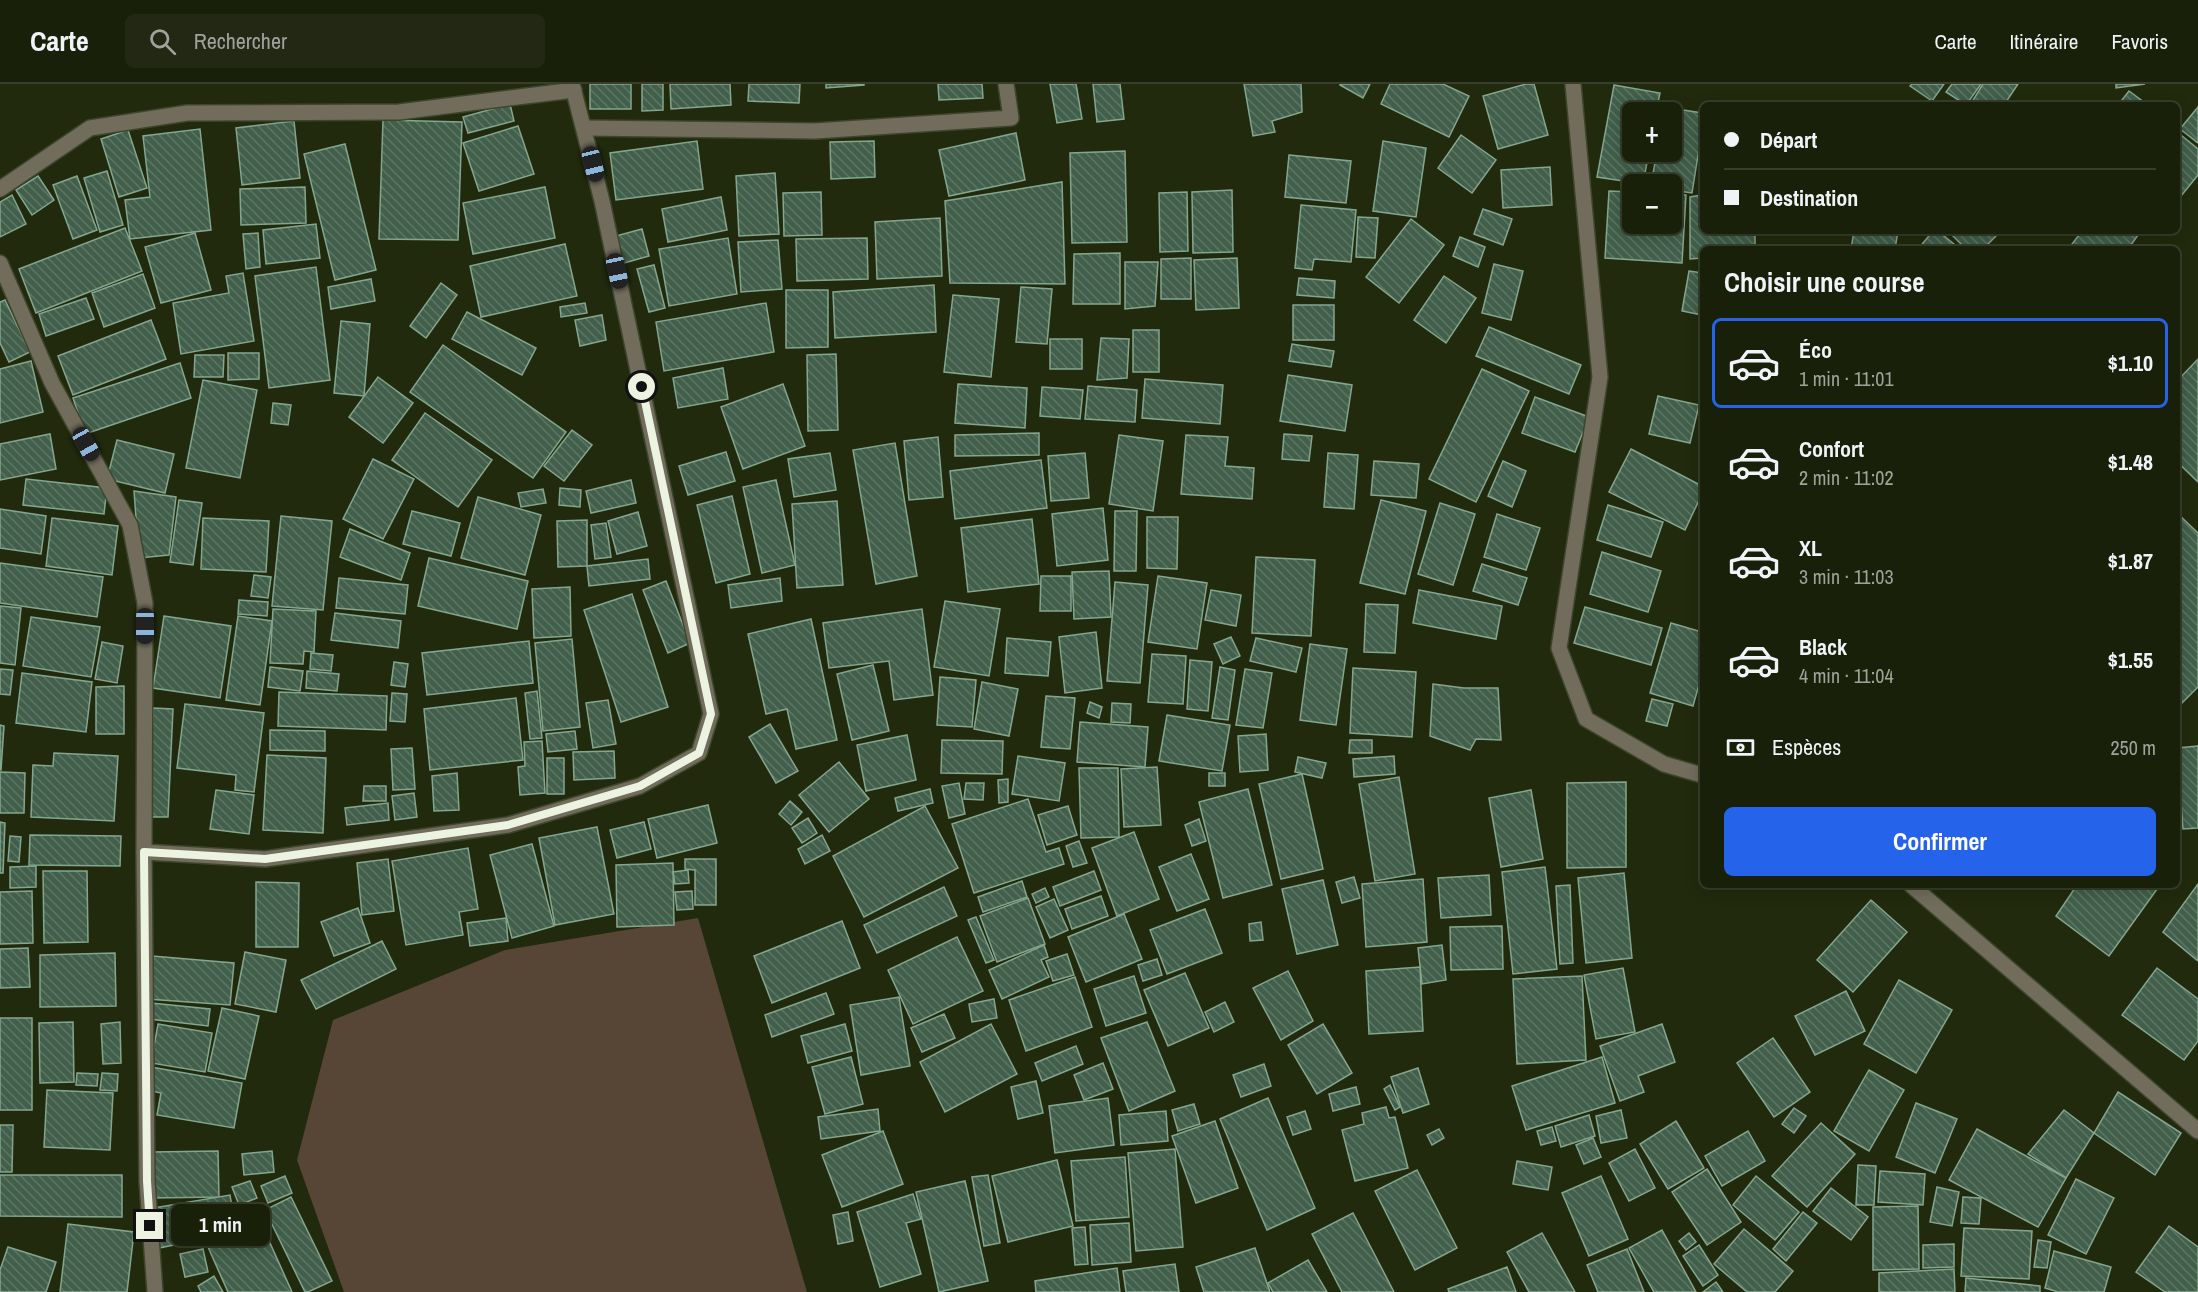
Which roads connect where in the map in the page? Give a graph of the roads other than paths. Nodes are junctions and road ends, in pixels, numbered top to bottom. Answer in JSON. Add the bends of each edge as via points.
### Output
{"nodes":[{"id":1,"x":1006,"y":84,"type":"edge"},
{"id":2,"x":1573,"y":84,"type":"edge"},
{"id":3,"x":573,"y":87,"type":"edge"},
{"id":4,"x":584,"y":128,"type":"junction"},
{"id":5,"x":0,"y":189,"type":"edge"},
{"id":6,"x":0,"y":263,"type":"edge"},
{"id":7,"x":1700,"y":775,"type":"edge"},
{"id":8,"x":144,"y":852,"type":"junction"},
{"id":9,"x":1914,"y":888,"type":"edge"},
{"id":10,"x":2198,"y":1131,"type":"edge"},
{"id":11,"x":155,"y":1292,"type":"edge"}],
"edges":[{"from":1,"to":4,"type":"street","via":[[1011,118],[815,131]]},
{"from":2,"to":7,"type":"street","via":[[1600,377],[1559,648],[1586,719],[1664,764]]},
{"from":3,"to":4,"type":"street"},
{"from":3,"to":5,"type":"street","via":[[399,112],[187,113],[90,128]]},
{"from":4,"to":8,"type":"street","via":[[711,714],[699,753],[640,786],[508,825],[265,859]]},
{"from":6,"to":8,"type":"street","via":[[52,383],[130,525],[145,603]]},
{"from":8,"to":11,"type":"street","via":[[147,1181]]},
{"from":9,"to":10,"type":"street"}]}
